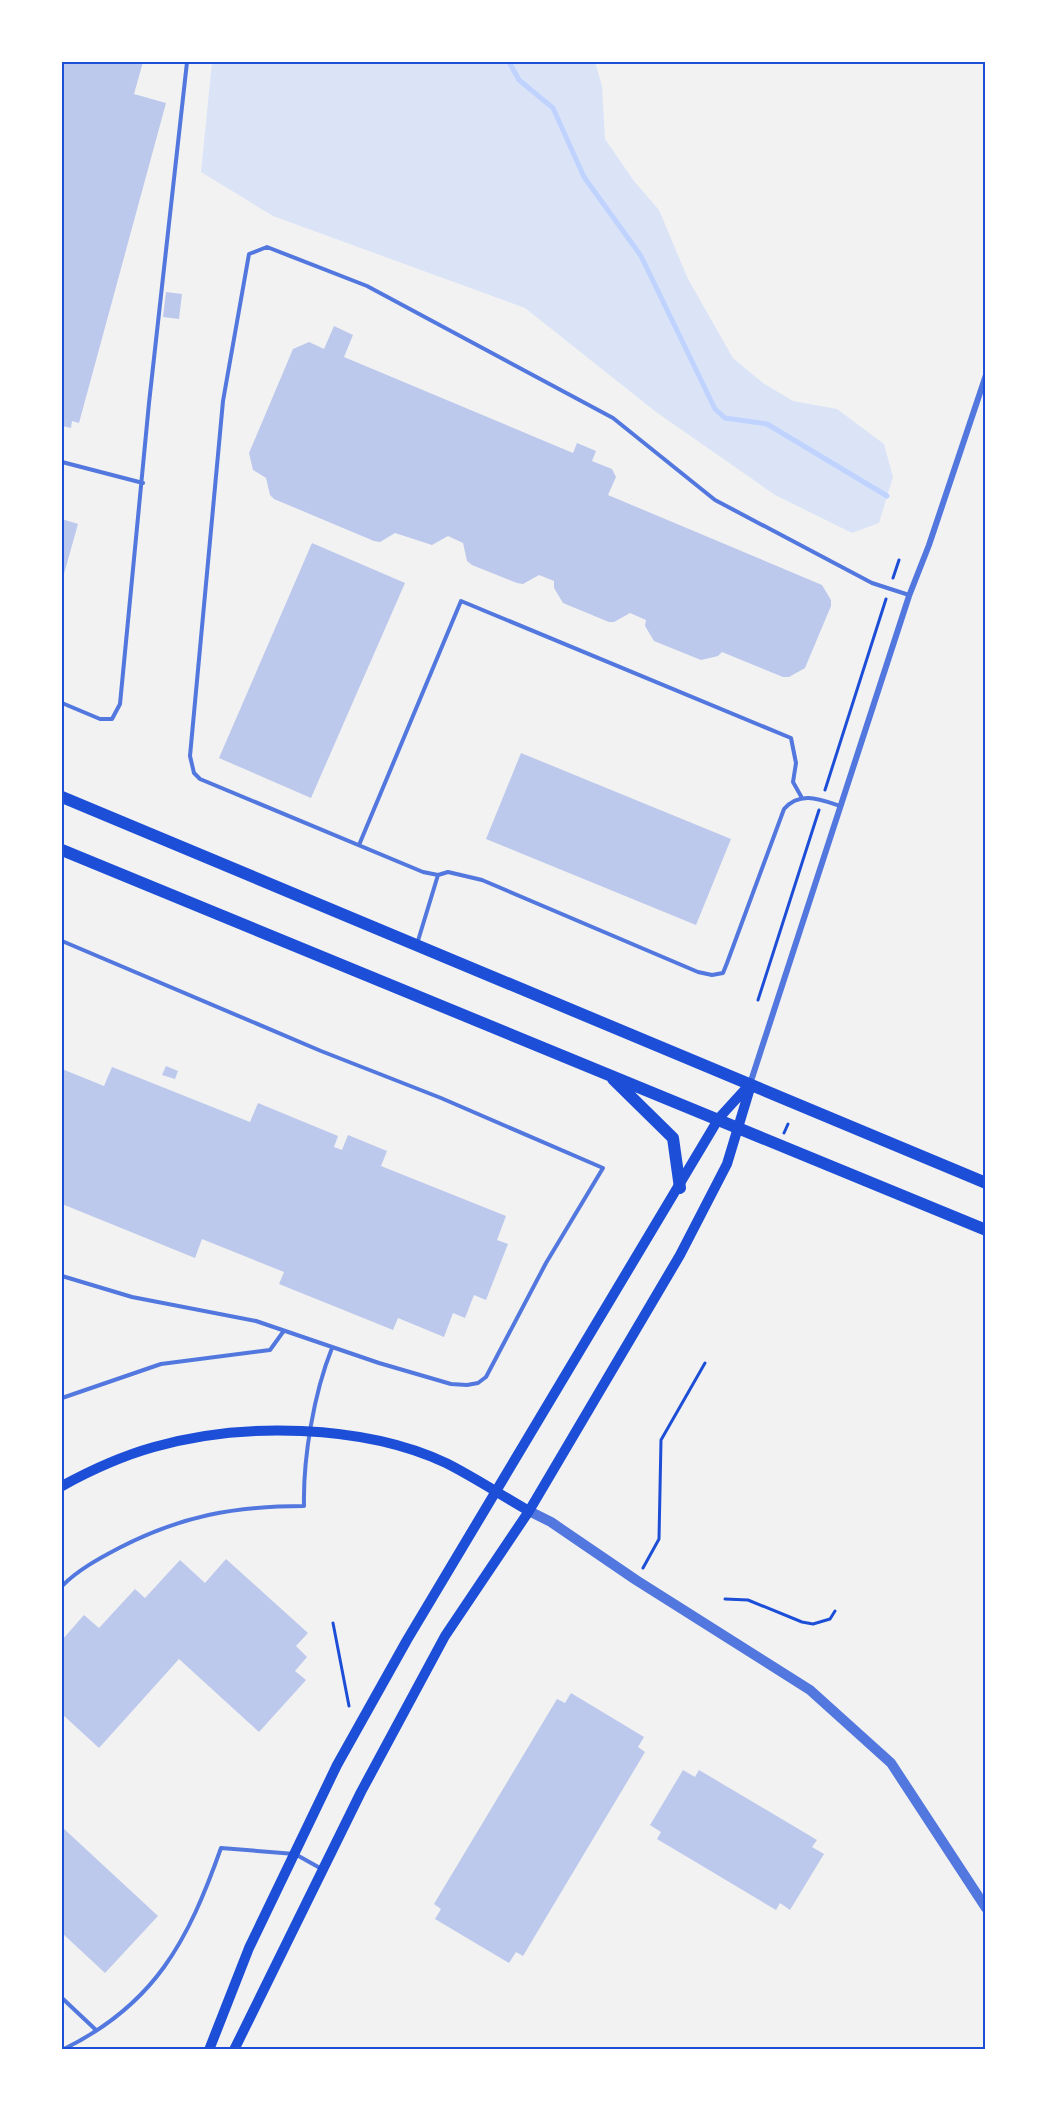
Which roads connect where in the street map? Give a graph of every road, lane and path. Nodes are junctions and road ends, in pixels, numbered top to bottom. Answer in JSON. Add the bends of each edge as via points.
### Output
{"nodes":[{"id":1,"x":187,"y":62,"type":"edge"},
{"id":2,"x":986,"y":375,"type":"edge"},
{"id":3,"x":62,"y":462,"type":"edge"},
{"id":4,"x":143,"y":483,"type":"junction"},
{"id":5,"x":899,"y":560,"type":"dead end"},
{"id":6,"x":895,"y":572,"type":"dead end"},
{"id":7,"x":909,"y":596,"type":"junction"},
{"id":8,"x":885,"y":603,"type":"dead end"},
{"id":9,"x":62,"y":703,"type":"edge"},
{"id":10,"x":828,"y":780,"type":"dead end"},
{"id":11,"x":62,"y":797,"type":"edge"},
{"id":12,"x":802,"y":798,"type":"junction"},
{"id":13,"x":841,"y":806,"type":"junction"},
{"id":14,"x":816,"y":819,"type":"dead end"},
{"id":15,"x":359,"y":845,"type":"junction"},
{"id":16,"x":62,"y":850,"type":"edge"},
{"id":17,"x":438,"y":875,"type":"junction"},
{"id":18,"x":62,"y":941,"type":"edge"},
{"id":19,"x":416,"y":945,"type":"junction"},
{"id":20,"x":758,"y":1000,"type":"dead end"},
{"id":21,"x":608,"y":1074,"type":"junction"},
{"id":22,"x":750,"y":1084,"type":"junction"},
{"id":23,"x":719,"y":1118,"type":"junction"},
{"id":24,"x":739,"y":1127,"type":"junction"},
{"id":25,"x":986,"y":1183,"type":"edge"},
{"id":26,"x":680,"y":1188,"type":"junction"},
{"id":27,"x":986,"y":1230,"type":"edge"},
{"id":28,"x":62,"y":1276,"type":"edge"},
{"id":29,"x":284,"y":1332,"type":"junction"},
{"id":30,"x":332,"y":1347,"type":"junction"},
{"id":31,"x":705,"y":1363,"type":"dead end"},
{"id":32,"x":62,"y":1398,"type":"edge"},
{"id":33,"x":312,"y":1432,"type":"junction"},
{"id":34,"x":62,"y":1486,"type":"edge"},
{"id":35,"x":497,"y":1493,"type":"junction"},
{"id":36,"x":529,"y":1511,"type":"junction"},
{"id":37,"x":636,"y":1580,"type":"junction"},
{"id":38,"x":62,"y":1586,"type":"edge"},
{"id":39,"x":725,"y":1599,"type":"dead end"},
{"id":40,"x":835,"y":1611,"type":"dead end"},
{"id":41,"x":333,"y":1623,"type":"dead end"},
{"id":42,"x":349,"y":1706,"type":"dead end"},
{"id":43,"x":295,"y":1854,"type":"junction"},
{"id":44,"x":322,"y":1869,"type":"junction"},
{"id":45,"x":986,"y":1908,"type":"edge"},
{"id":46,"x":62,"y":1998,"type":"edge"},
{"id":47,"x":96,"y":2030,"type":"junction"},
{"id":48,"x":62,"y":2049,"type":"edge"},
{"id":49,"x":209,"y":2049,"type":"edge"},
{"id":50,"x":234,"y":2049,"type":"edge"}],
"edges":[{"from":1,"to":4,"type":"lane"},
{"from":2,"to":7,"type":"street"},
{"from":3,"to":4,"type":"lane"},
{"from":4,"to":9,"type":"lane","via":[[120,704],[112,719],[100,719]]},
{"from":5,"to":6,"type":"path"},
{"from":7,"to":13,"type":"street"},
{"from":7,"to":15,"type":"lane","via":[[863,578],[715,500],[613,418],[367,286],[277,250],[257,249],[249,254],[223,401],[190,756],[200,778]]},
{"from":8,"to":10,"type":"path"},
{"from":11,"to":19,"type":"main road"},
{"from":12,"to":13,"type":"lane"},
{"from":12,"to":15,"type":"lane","via":[[793,782],[796,763],[791,738],[460,601]]},
{"from":12,"to":17,"type":"lane","via":[[792,800],[781,816],[723,973],[698,972],[482,880],[448,872]]},
{"from":13,"to":22,"type":"street"},
{"from":14,"to":20,"type":"path"},
{"from":15,"to":17,"type":"lane"},
{"from":16,"to":21,"type":"main road"},
{"from":17,"to":19,"type":"lane"},
{"from":18,"to":30,"type":"lane","via":[[603,1168],[546,1263],[486,1377],[478,1383],[451,1384]]},
{"from":19,"to":22,"type":"main road"},
{"from":21,"to":23,"type":"main road"},
{"from":21,"to":26,"type":"main road","via":[[673,1138]]},
{"from":22,"to":23,"type":"main road"},
{"from":22,"to":24,"type":"main road"},
{"from":22,"to":25,"type":"main road"},
{"from":23,"to":24,"type":"main road"},
{"from":23,"to":26,"type":"main road"},
{"from":24,"to":27,"type":"main road"},
{"from":24,"to":36,"type":"main road","via":[[727,1164],[680,1255]]},
{"from":26,"to":35,"type":"main road","via":[[608,1302]]},
{"from":28,"to":29,"type":"lane","via":[[132,1297],[256,1321]]},
{"from":29,"to":30,"type":"lane"},
{"from":29,"to":32,"type":"lane","via":[[270,1350],[161,1364]]},
{"from":30,"to":33,"type":"lane","via":[[321,1375]]},
{"from":31,"to":37,"type":"path","via":[[661,1440],[659,1539]]},
{"from":33,"to":34,"type":"main road","via":[[211,1437],[156,1447]]},
{"from":33,"to":35,"type":"main road","via":[[367,1439],[422,1455],[446,1463]]},
{"from":33,"to":38,"type":"lane","via":[[304,1506],[229,1509],[165,1526],[100,1558]]},
{"from":35,"to":36,"type":"main road"},
{"from":35,"to":43,"type":"main road","via":[[407,1640],[338,1765]]},
{"from":36,"to":37,"type":"street"},
{"from":36,"to":44,"type":"main road","via":[[445,1636]]},
{"from":37,"to":45,"type":"street","via":[[810,1690],[891,1763]]},
{"from":39,"to":40,"type":"path","via":[[748,1600],[813,1624],[830,1619]]},
{"from":41,"to":42,"type":"path"},
{"from":43,"to":44,"type":"lane"},
{"from":43,"to":47,"type":"lane","via":[[221,1848],[201,1905],[172,1957],[137,1999]]},
{"from":43,"to":49,"type":"main road","via":[[249,1948]]},
{"from":44,"to":50,"type":"main road"},
{"from":46,"to":47,"type":"lane"},
{"from":47,"to":48,"type":"lane"}]}
